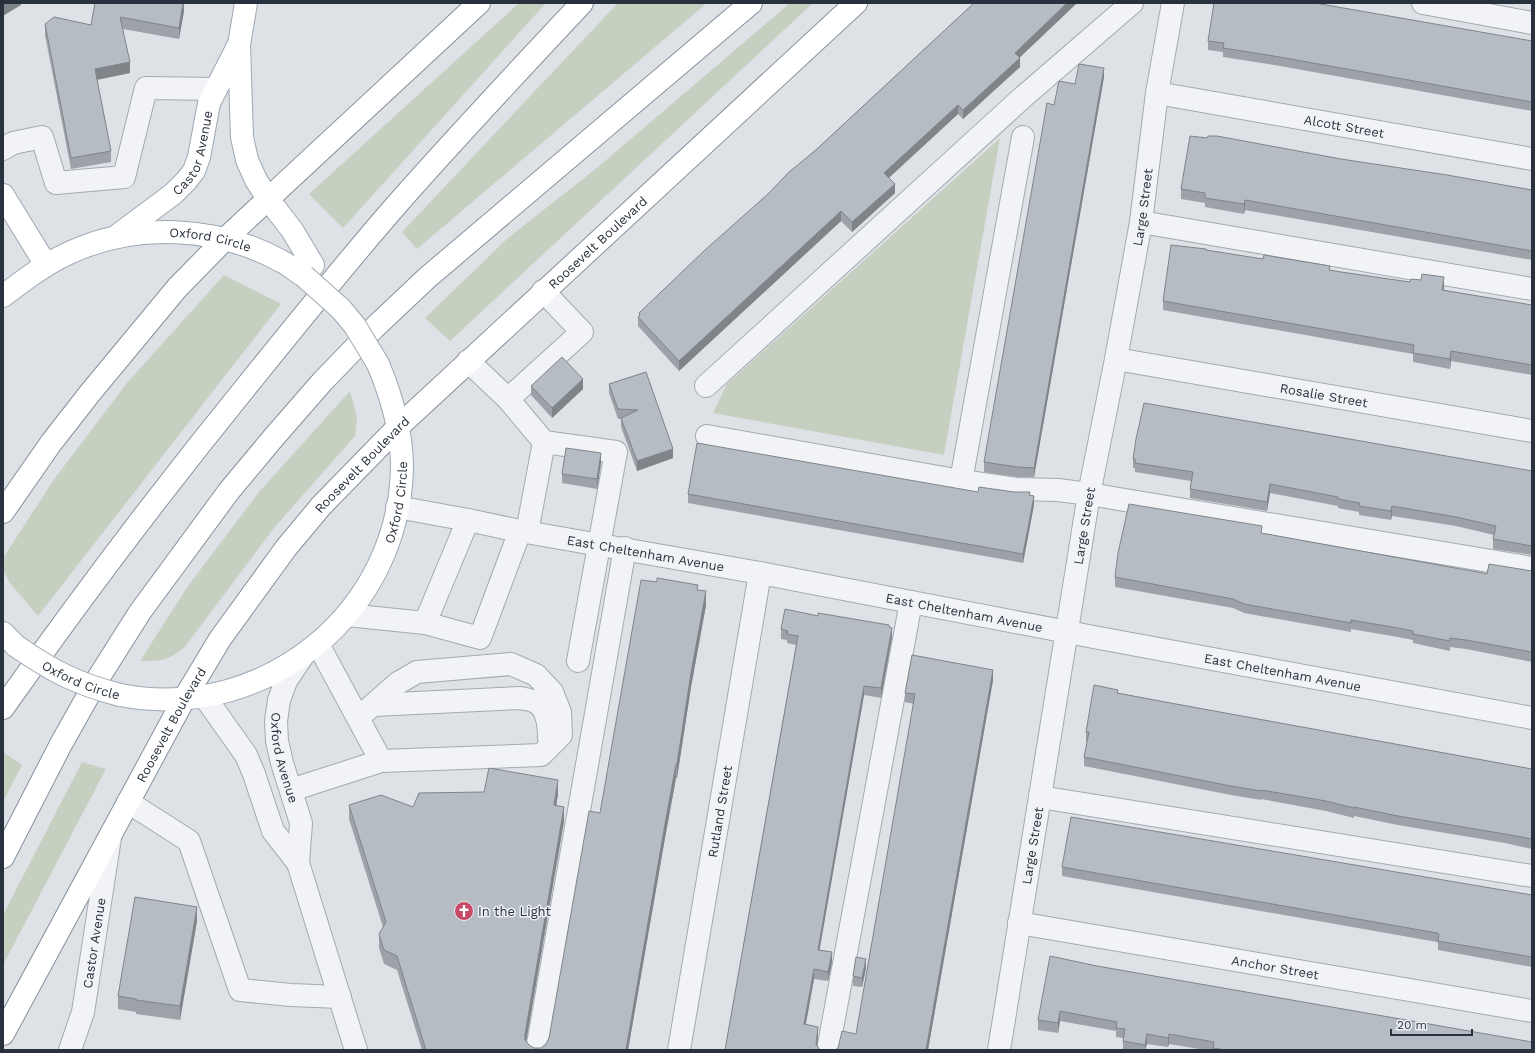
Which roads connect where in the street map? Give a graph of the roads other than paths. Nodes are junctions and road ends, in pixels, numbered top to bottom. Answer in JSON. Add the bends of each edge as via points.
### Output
{"nodes":[{"id":1,"x":246,"y":3,"type":"edge"},
{"id":2,"x":479,"y":3,"type":"edge"},
{"id":3,"x":582,"y":3,"type":"edge"},
{"id":4,"x":751,"y":3,"type":"edge"},
{"id":5,"x":856,"y":3,"type":"edge"},
{"id":6,"x":1132,"y":3,"type":"edge"},
{"id":7,"x":1173,"y":3,"type":"edge"},
{"id":8,"x":1422,"y":3,"type":"edge"},
{"id":9,"x":1532,"y":23,"type":"edge"},
{"id":10,"x":239,"y":45,"type":"junction"},
{"id":11,"x":216,"y":89,"type":"junction"},
{"id":12,"x":1157,"y":93,"type":"junction"},
{"id":13,"x":1023,"y":137,"type":"dead end"},
{"id":14,"x":3,"y":149,"type":"edge"},
{"id":15,"x":1532,"y":159,"type":"edge"},
{"id":16,"x":3,"y":195,"type":"edge"},
{"id":17,"x":268,"y":198,"type":"junction"},
{"id":18,"x":1140,"y":222,"type":"junction"},
{"id":19,"x":116,"y":237,"type":"junction"},
{"id":20,"x":225,"y":239,"type":"junction"},
{"id":21,"x":46,"y":265,"type":"junction"},
{"id":22,"x":308,"y":270,"type":"junction"},
{"id":23,"x":1532,"y":289,"type":"edge"},
{"id":24,"x":544,"y":291,"type":"junction"},
{"id":25,"x":3,"y":296,"type":"edge"},
{"id":26,"x":1116,"y":359,"type":"junction"},
{"id":27,"x":468,"y":361,"type":"junction"},
{"id":28,"x":706,"y":386,"type":"dead end"},
{"id":29,"x":508,"y":399,"type":"junction"},
{"id":30,"x":398,"y":427,"type":"junction"},
{"id":31,"x":1532,"y":431,"type":"edge"},
{"id":32,"x":707,"y":436,"type":"dead end"},
{"id":33,"x":544,"y":442,"type":"junction"},
{"id":34,"x":961,"y":481,"type":"junction"},
{"id":35,"x":1089,"y":494,"type":"junction"},
{"id":36,"x":397,"y":507,"type":"junction"},
{"id":37,"x":3,"y":512,"type":"edge"},
{"id":38,"x":468,"y":520,"type":"junction"},
{"id":39,"x":523,"y":532,"type":"junction"},
{"id":40,"x":600,"y":544,"type":"junction"},
{"id":41,"x":625,"y":548,"type":"junction"},
{"id":42,"x":1532,"y":568,"type":"edge"},
{"id":43,"x":760,"y":573,"type":"junction"},
{"id":44,"x":911,"y":602,"type":"junction"},
{"id":45,"x":347,"y":615,"type":"junction"},
{"id":46,"x":425,"y":623,"type":"junction"},
{"id":47,"x":1067,"y":632,"type":"junction"},
{"id":48,"x":10,"y":639,"type":"edge"},
{"id":49,"x":310,"y":650,"type":"junction"},
{"id":50,"x":578,"y":661,"type":"dead end"},
{"id":51,"x":194,"y":697,"type":"junction"},
{"id":52,"x":3,"y":708,"type":"edge"},
{"id":53,"x":366,"y":711,"type":"junction"},
{"id":54,"x":1532,"y":718,"type":"edge"},
{"id":55,"x":550,"y":746,"type":"junction"},
{"id":56,"x":380,"y":761,"type":"junction"},
{"id":57,"x":291,"y":790,"type":"junction"},
{"id":58,"x":1040,"y":797,"type":"junction"},
{"id":59,"x":128,"y":802,"type":"junction"},
{"id":60,"x":111,"y":835,"type":"junction"},
{"id":61,"x":3,"y":857,"type":"edge"},
{"id":62,"x":298,"y":863,"type":"junction"},
{"id":63,"x":1532,"y":876,"type":"edge"},
{"id":64,"x":1019,"y":922,"type":"junction"},
{"id":65,"x":340,"y":997,"type":"junction"},
{"id":66,"x":1532,"y":1011,"type":"edge"},
{"id":67,"x":3,"y":1034,"type":"edge"},
{"id":68,"x":76,"y":1049,"type":"edge"},
{"id":69,"x":356,"y":1050,"type":"edge"},
{"id":70,"x":536,"y":1050,"type":"edge"},
{"id":71,"x":679,"y":1050,"type":"edge"},
{"id":72,"x":828,"y":1050,"type":"edge"},
{"id":73,"x":999,"y":1050,"type":"edge"}],
"edges":[{"from":1,"to":10,"type":"main road","name":"Castor Avenue"},
{"from":2,"to":17,"type":"main road"},
{"from":3,"to":52,"type":"main road","via":[[398,203],[305,313],[125,541]]},
{"from":4,"to":61,"type":"main road","via":[[428,277],[369,333],[279,431],[229,491],[140,612],[61,744]]},
{"from":5,"to":24,"type":"main road","name":"Roosevelt Boulevard"},
{"from":6,"to":28,"type":"street","via":[[1022,98]]},
{"from":7,"to":12,"type":"street","name":"Large Street"},
{"from":8,"to":9,"type":"street"},
{"from":10,"to":11,"type":"main road","name":"Castor Avenue"},
{"from":10,"to":17,"type":"main road","name":"Castor Avenue","via":[[242,137],[247,160]]},
{"from":11,"to":14,"type":"street","via":[[146,88],[124,177],[56,183],[42,137],[13,143]]},
{"from":11,"to":19,"type":"main road","name":"Castor Avenue","via":[[209,103],[194,171],[173,194]]},
{"from":12,"to":15,"type":"street","name":"Alcott Street"},
{"from":12,"to":18,"type":"street","name":"Large Street"},
{"from":13,"to":34,"type":"street"},
{"from":16,"to":21,"type":"main road"},
{"from":17,"to":20,"type":"main road"},
{"from":17,"to":22,"type":"main road","name":"Castor Avenue","via":[[292,230]]},
{"from":18,"to":23,"type":"street"},
{"from":18,"to":26,"type":"street","name":"Large Street"},
{"from":19,"to":20,"type":"main road","name":"Oxford Circle","via":[[146,232],[172,232]]},
{"from":19,"to":21,"type":"main road","name":"Oxford Circle","via":[[87,246]]},
{"from":20,"to":22,"type":"main road","name":"Oxford Circle"},
{"from":20,"to":37,"type":"main road","via":[[177,288],[94,387]]},
{"from":21,"to":25,"type":"main road","name":"Oxford Circle"},
{"from":22,"to":30,"type":"main road","name":"Oxford Circle","bridge":true,"via":[[356,326],[378,364],[387,384]]},
{"from":24,"to":27,"type":"main road","name":"Roosevelt Boulevard"},
{"from":24,"to":29,"type":"street","via":[[582,332]]},
{"from":26,"to":31,"type":"street","name":"Rosalie Street"},
{"from":26,"to":35,"type":"street","name":"Large Street"},
{"from":27,"to":29,"type":"street"},
{"from":27,"to":30,"type":"main road","name":"Roosevelt Boulevard"},
{"from":29,"to":33,"type":"street"},
{"from":30,"to":36,"type":"main road","name":"Oxford Circle","via":[[402,462]]},
{"from":30,"to":51,"type":"main road","name":"Roosevelt Boulevard","via":[[322,506],[286,548],[220,639]]},
{"from":32,"to":34,"type":"street"},
{"from":33,"to":39,"type":"street"},
{"from":33,"to":40,"type":"street","via":[[616,452]]},
{"from":34,"to":35,"type":"street","via":[[1016,489]]},
{"from":35,"to":42,"type":"street"},
{"from":35,"to":47,"type":"street","name":"Large Street"},
{"from":36,"to":38,"type":"street","name":"East Cheltenham Avenue"},
{"from":36,"to":45,"type":"main road","name":"Oxford Circle","via":[[380,563]]},
{"from":38,"to":39,"type":"street","name":"East Cheltenham Avenue"},
{"from":38,"to":46,"type":"street"},
{"from":39,"to":40,"type":"street","name":"East Cheltenham Avenue"},
{"from":39,"to":46,"type":"street","via":[[480,638]]},
{"from":40,"to":41,"type":"street","name":"East Cheltenham Avenue"},
{"from":40,"to":50,"type":"street"},
{"from":41,"to":43,"type":"street","name":"East Cheltenham Avenue"},
{"from":41,"to":70,"type":"street"},
{"from":43,"to":44,"type":"street","name":"East Cheltenham Avenue"},
{"from":43,"to":71,"type":"street","name":"Rutland Street"},
{"from":44,"to":47,"type":"street","name":"East Cheltenham Avenue"},
{"from":44,"to":72,"type":"street"},
{"from":45,"to":46,"type":"street"},
{"from":45,"to":49,"type":"main road","name":"Oxford Circle","via":[[326,638]]},
{"from":47,"to":54,"type":"street","name":"East Cheltenham Avenue"},
{"from":47,"to":58,"type":"street","name":"Large Street"},
{"from":48,"to":51,"type":"main road","name":"Oxford Circle","bridge":true,"via":[[41,664],[94,688],[120,695],[161,699]]},
{"from":49,"to":51,"type":"main road","name":"Oxford Circle","via":[[275,673],[247,685]]},
{"from":49,"to":53,"type":"street"},
{"from":49,"to":57,"type":"street","name":"Oxford Avenue","via":[[286,681],[279,700],[276,721],[277,741]]},
{"from":51,"to":59,"type":"main road","name":"Roosevelt Boulevard"},
{"from":51,"to":62,"type":"street","name":"Oxford Avenue","via":[[246,755],[273,831]]},
{"from":53,"to":55,"type":"street","via":[[520,698],[534,701],[544,712],[549,728]]},
{"from":53,"to":55,"type":"street","via":[[398,683],[417,672],[511,664],[536,675],[552,692],[560,712],[561,735]]},
{"from":53,"to":56,"type":"street"},
{"from":55,"to":56,"type":"street","via":[[540,755]]},
{"from":56,"to":57,"type":"street"},
{"from":57,"to":62,"type":"street","name":"Oxford Avenue","via":[[301,823]]},
{"from":58,"to":63,"type":"street"},
{"from":58,"to":64,"type":"street","name":"Large Street"},
{"from":59,"to":60,"type":"main road","name":"Roosevelt Boulevard"},
{"from":59,"to":65,"type":"street","via":[[189,841],[240,990]]},
{"from":60,"to":67,"type":"main road","name":"Roosevelt Boulevard"},
{"from":60,"to":68,"type":"street","name":"Castor Avenue"},
{"from":62,"to":65,"type":"street","name":"Oxford Avenue"},
{"from":64,"to":66,"type":"street","name":"Anchor Street"},
{"from":64,"to":73,"type":"street","name":"Large Street"},
{"from":65,"to":69,"type":"street","name":"Oxford Avenue"}]}
